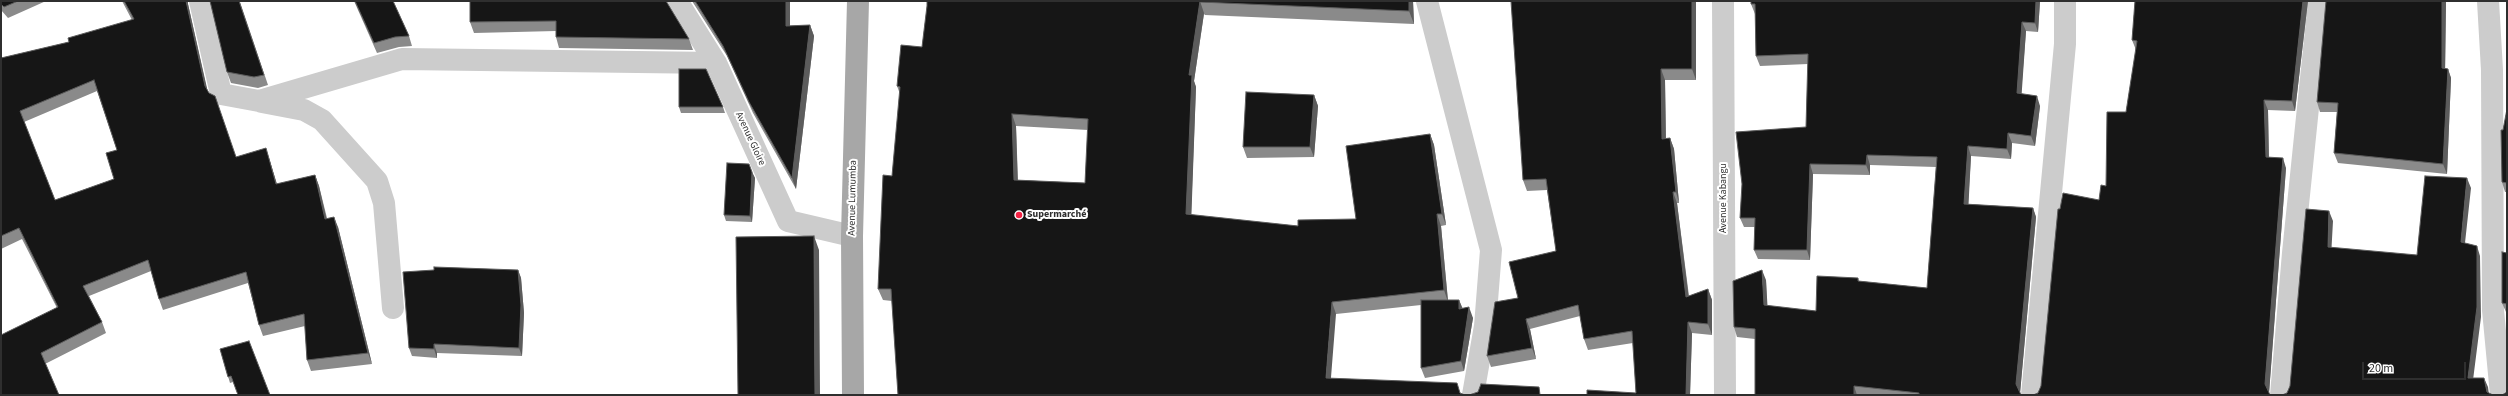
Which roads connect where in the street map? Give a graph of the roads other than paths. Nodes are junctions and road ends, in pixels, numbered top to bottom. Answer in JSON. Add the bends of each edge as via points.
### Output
{"nodes":[{"id":1,"x":200,"y":1,"type":"edge"},
{"id":2,"x":677,"y":1,"type":"edge"},
{"id":3,"x":858,"y":1,"type":"edge"},
{"id":4,"x":1427,"y":1,"type":"edge"},
{"id":5,"x":1723,"y":1,"type":"edge"},
{"id":6,"x":2065,"y":1,"type":"edge"},
{"id":7,"x":2319,"y":1,"type":"edge"},
{"id":8,"x":2488,"y":1,"type":"edge"},
{"id":9,"x":716,"y":63,"type":"junction"},
{"id":10,"x":259,"y":101,"type":"junction"},
{"id":11,"x":852,"y":236,"type":"junction"},
{"id":12,"x":393,"y":308,"type":"dead end"},
{"id":13,"x":853,"y":395,"type":"edge"},
{"id":14,"x":1473,"y":395,"type":"edge"},
{"id":15,"x":1725,"y":395,"type":"edge"},
{"id":16,"x":2032,"y":395,"type":"edge"},
{"id":17,"x":2281,"y":395,"type":"edge"},
{"id":18,"x":2501,"y":395,"type":"edge"}],
"edges":[{"from":1,"to":10,"type":"street","via":[[221,94]]},
{"from":2,"to":9,"type":"street","name":"Avenue Gloire"},
{"from":3,"to":11,"type":"main road","name":"Avenue Lumumba"},
{"from":4,"to":14,"type":"street","via":[[1491,250],[1485,326]]},
{"from":5,"to":15,"type":"street","name":"Avenue Kabangu"},
{"from":6,"to":16,"type":"street","via":[[2065,44]]},
{"from":7,"to":17,"type":"street"},
{"from":8,"to":18,"type":"street","via":[[2492,70],[2493,310]]},
{"from":9,"to":10,"type":"street","via":[[402,59]]},
{"from":9,"to":11,"type":"street","name":"Avenue Gloire","via":[[788,221]]},
{"from":10,"to":12,"type":"street","via":[[304,110],[322,120],[377,181],[384,202]]},
{"from":11,"to":13,"type":"main road","name":"Avenue Lumumba"}]}
